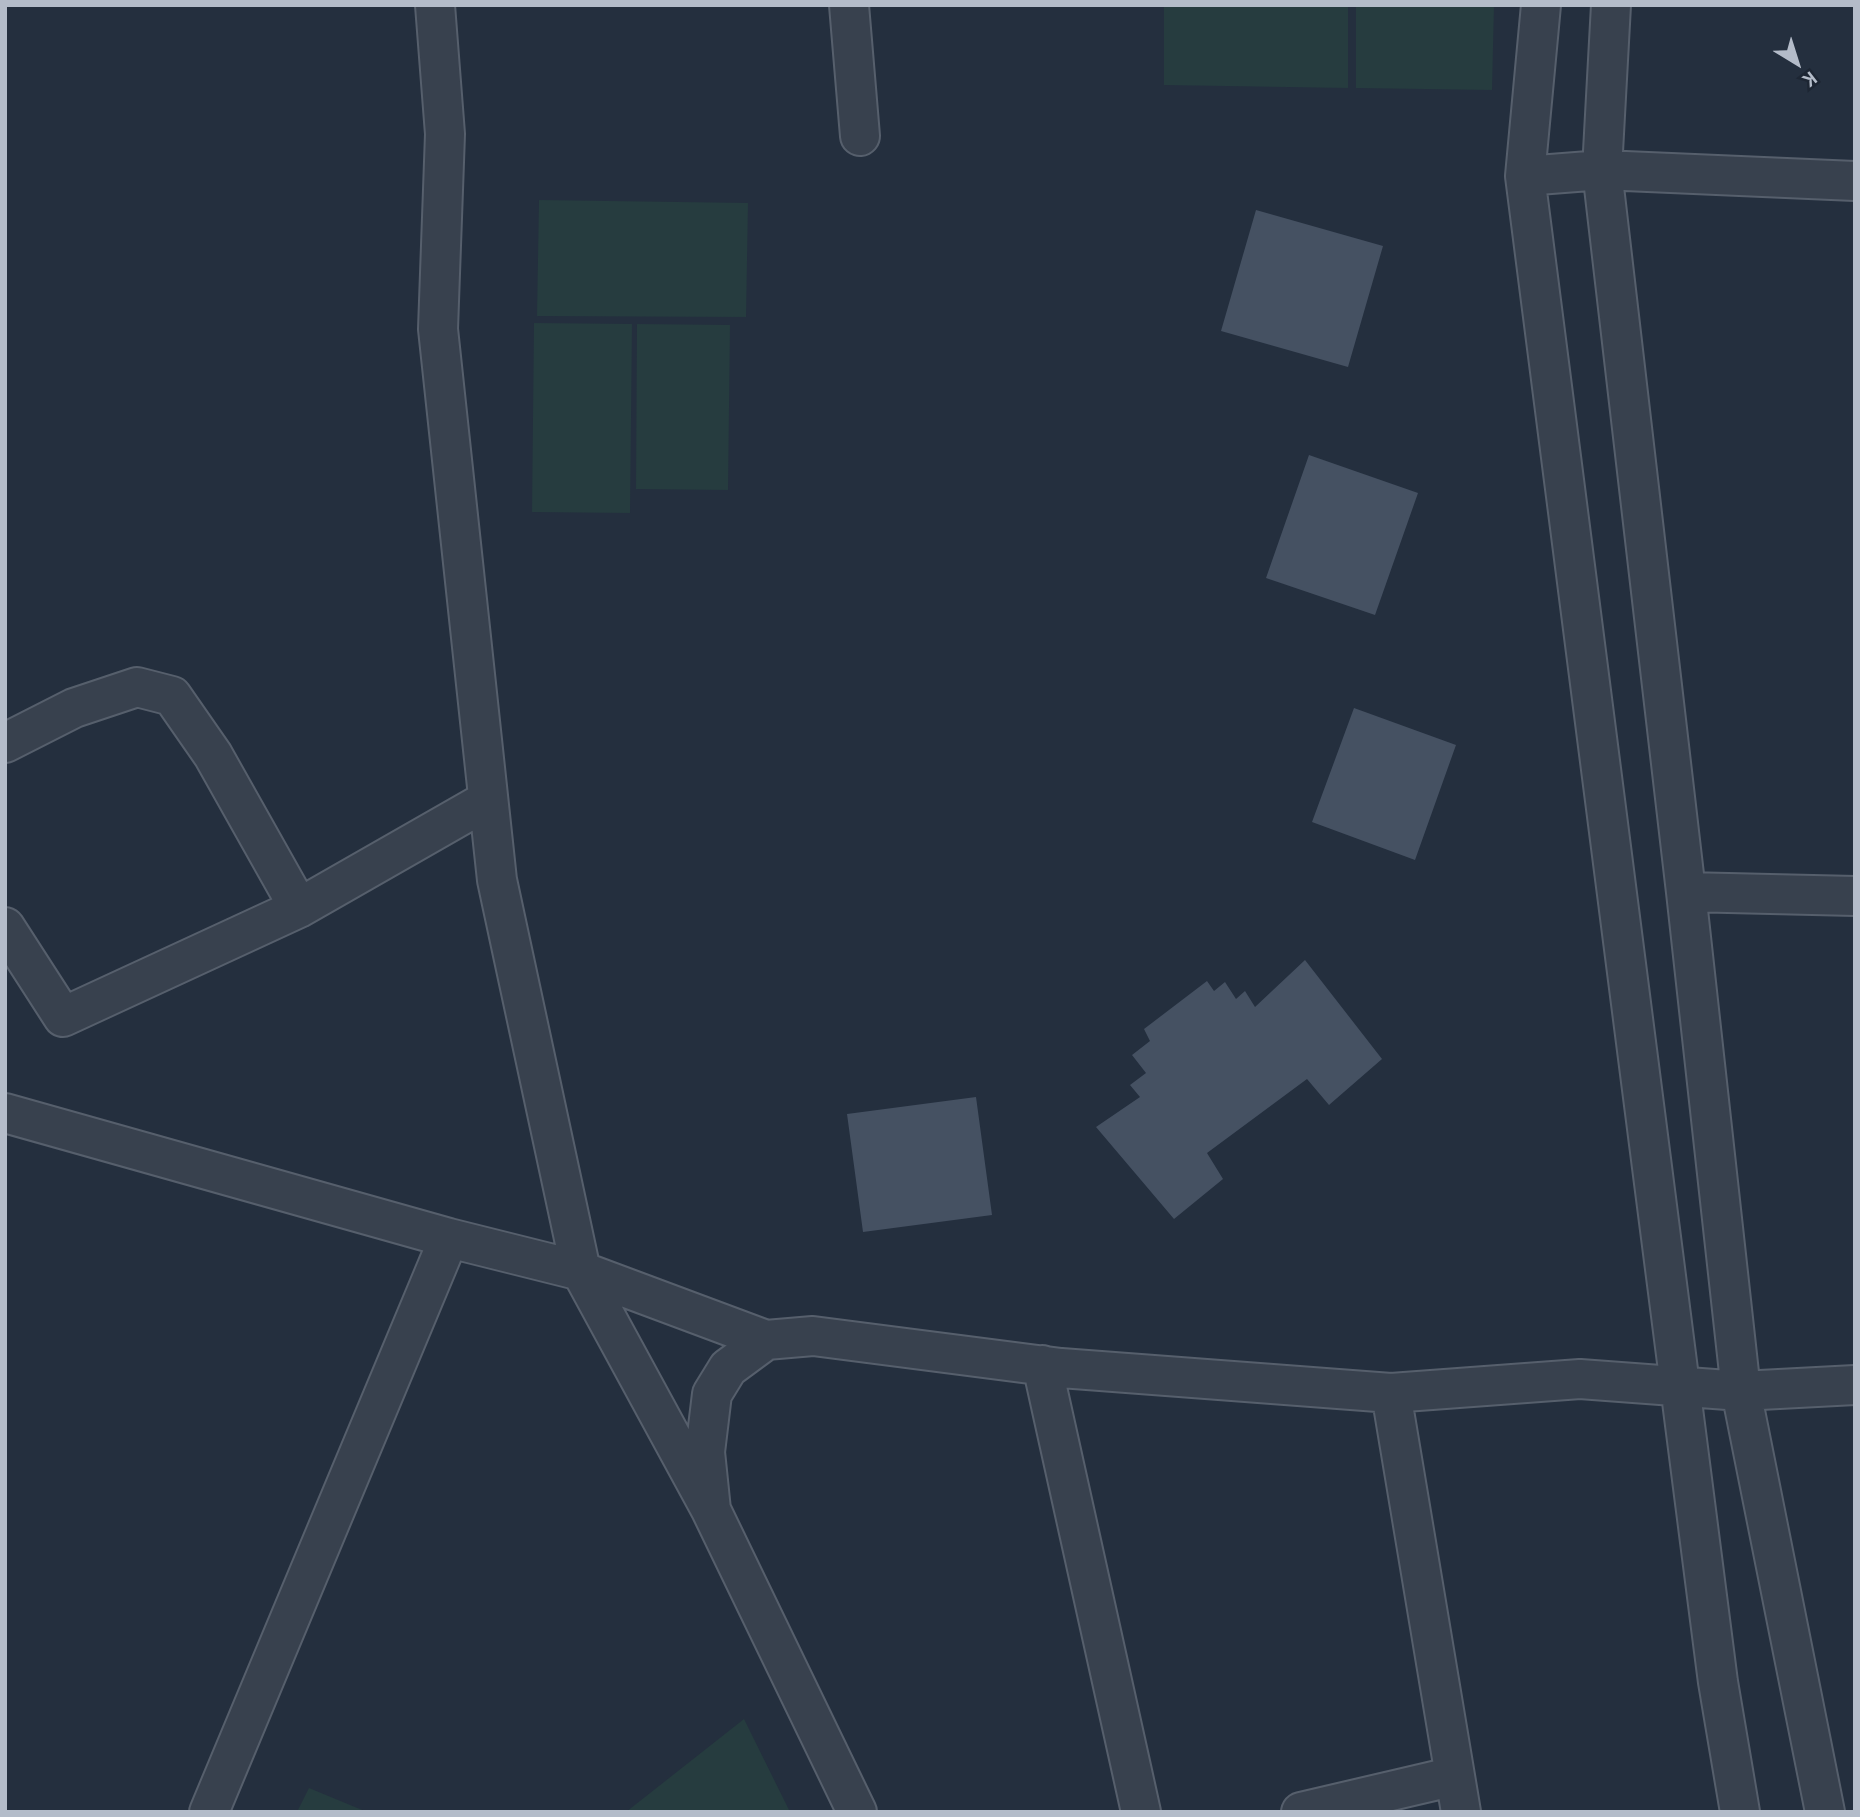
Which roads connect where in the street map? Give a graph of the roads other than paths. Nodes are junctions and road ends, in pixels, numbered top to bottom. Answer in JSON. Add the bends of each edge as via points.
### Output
{"nodes":[{"id":1,"x":435,"y":5,"type":"edge"},
{"id":2,"x":849,"y":5,"type":"edge"},
{"id":3,"x":1541,"y":5,"type":"edge"},
{"id":4,"x":1611,"y":5,"type":"edge"},
{"id":5,"x":860,"y":136,"type":"dead end"},
{"id":6,"x":1602,"y":170,"type":"junction"},
{"id":7,"x":1525,"y":176,"type":"junction"},
{"id":8,"x":1855,"y":181,"type":"edge"},
{"id":9,"x":5,"y":743,"type":"edge"},
{"id":10,"x":488,"y":800,"type":"junction"},
{"id":11,"x":1686,"y":892,"type":"junction"},
{"id":12,"x":1855,"y":896,"type":"edge"},
{"id":13,"x":299,"y":908,"type":"junction"},
{"id":14,"x":5,"y":927,"type":"edge"},
{"id":15,"x":5,"y":1113,"type":"edge"},
{"id":16,"x":449,"y":1238,"type":"junction"},
{"id":17,"x":581,"y":1271,"type":"junction"},
{"id":18,"x":766,"y":1340,"type":"junction"},
{"id":19,"x":1042,"y":1365,"type":"junction"},
{"id":20,"x":1855,"y":1385,"type":"edge"},
{"id":21,"x":1679,"y":1386,"type":"junction"},
{"id":22,"x":1741,"y":1391,"type":"junction"},
{"id":23,"x":1391,"y":1393,"type":"junction"},
{"id":24,"x":710,"y":1510,"type":"junction"},
{"id":25,"x":1458,"y":1794,"type":"edge"},
{"id":26,"x":209,"y":1812,"type":"edge"},
{"id":27,"x":857,"y":1812,"type":"edge"},
{"id":28,"x":1141,"y":1812,"type":"edge"},
{"id":29,"x":1301,"y":1812,"type":"edge"},
{"id":30,"x":1740,"y":1812,"type":"edge"},
{"id":31,"x":1825,"y":1812,"type":"edge"}],
"edges":[{"from":1,"to":10,"type":"street","via":[[445,134],[438,329]]},
{"from":2,"to":5,"type":"street"},
{"from":3,"to":7,"type":"street"},
{"from":4,"to":6,"type":"street"},
{"from":6,"to":7,"type":"street"},
{"from":6,"to":8,"type":"street"},
{"from":6,"to":11,"type":"street"},
{"from":7,"to":21,"type":"street"},
{"from":9,"to":13,"type":"street","via":[[74,708],[136,687],[172,696],[213,755]]},
{"from":10,"to":13,"type":"street"},
{"from":10,"to":17,"type":"street","via":[[497,880]]},
{"from":11,"to":12,"type":"street"},
{"from":11,"to":22,"type":"street"},
{"from":13,"to":14,"type":"street","via":[[63,1017]]},
{"from":15,"to":16,"type":"street"},
{"from":16,"to":17,"type":"street"},
{"from":16,"to":26,"type":"street"},
{"from":17,"to":18,"type":"street"},
{"from":17,"to":24,"type":"street"},
{"from":18,"to":19,"type":"street","via":[[813,1336]]},
{"from":18,"to":24,"type":"street","via":[[728,1368],[712,1394],[705,1452]]},
{"from":19,"to":23,"type":"street"},
{"from":19,"to":28,"type":"street"},
{"from":20,"to":22,"type":"street"},
{"from":21,"to":22,"type":"street"},
{"from":21,"to":23,"type":"street","via":[[1580,1379]]},
{"from":21,"to":30,"type":"street","via":[[1717,1682]]},
{"from":22,"to":31,"type":"street"},
{"from":23,"to":25,"type":"street"},
{"from":24,"to":27,"type":"street"},
{"from":25,"to":29,"type":"street"}]}
